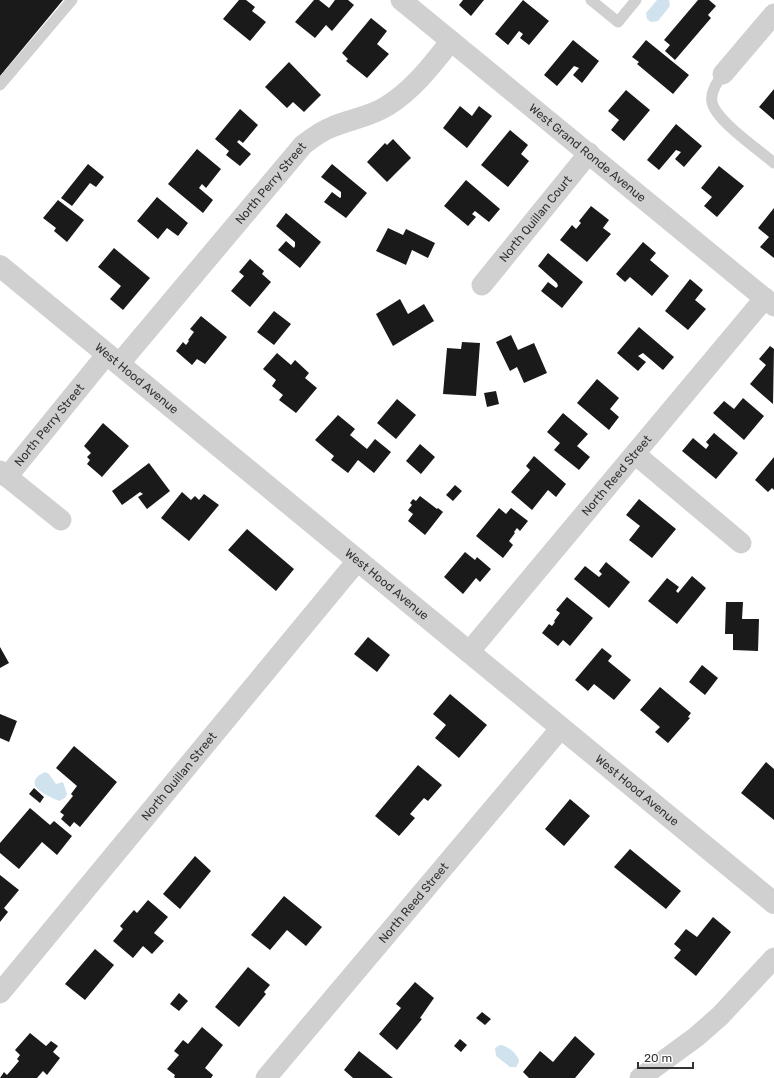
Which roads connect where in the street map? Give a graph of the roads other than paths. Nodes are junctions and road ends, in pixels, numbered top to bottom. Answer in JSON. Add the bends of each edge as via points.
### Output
{"nodes":[{"id":1,"x":72,"y":0,"type":"edge"},
{"id":2,"x":401,"y":0,"type":"edge"},
{"id":3,"x":591,"y":0,"type":"edge"},
{"id":4,"x":636,"y":0,"type":"edge"},
{"id":5,"x":774,"y":14,"type":"edge"},
{"id":6,"x":451,"y":41,"type":"junction"},
{"id":7,"x":723,"y":74,"type":"joint"},
{"id":8,"x":0,"y":85,"type":"edge"},
{"id":9,"x":589,"y":153,"type":"junction"},
{"id":10,"x":774,"y":163,"type":"edge"},
{"id":11,"x":0,"y":266,"type":"edge"},
{"id":12,"x":482,"y":285,"type":"dead end"},
{"id":13,"x":769,"y":302,"type":"edge"},
{"id":14,"x":113,"y":359,"type":"junction"},
{"id":15,"x":635,"y":454,"type":"junction"},
{"id":16,"x":4,"y":474,"type":"edge"},
{"id":17,"x":61,"y":520,"type":"dead end"},
{"id":18,"x":742,"y":542,"type":"dead end"},
{"id":19,"x":358,"y":560,"type":"junction"},
{"id":20,"x":469,"y":652,"type":"junction"},
{"id":21,"x":561,"y":728,"type":"junction"},
{"id":22,"x":774,"y":903,"type":"edge"},
{"id":23,"x":774,"y":958,"type":"edge"},
{"id":24,"x":1,"y":991,"type":"edge"},
{"id":25,"x":266,"y":1078,"type":"edge"},
{"id":26,"x":640,"y":1078,"type":"edge"}],
"edges":[{"from":1,"to":8,"type":"lane"},
{"from":2,"to":6,"type":"street","name":"West Grand Ronde Avenue"},
{"from":3,"to":4,"type":"lane","via":[[618,22]]},
{"from":5,"to":7,"type":"street"},
{"from":6,"to":9,"type":"street","name":"West Grand Ronde Avenue"},
{"from":6,"to":14,"type":"street","name":"North Perry Street","via":[[421,77],[386,107],[332,127],[303,145]]},
{"from":7,"to":10,"type":"lane","via":[[714,87],[712,102],[717,116]]},
{"from":9,"to":12,"type":"street","name":"North Quillan Court"},
{"from":9,"to":13,"type":"street","name":"West Grand Ronde Avenue"},
{"from":11,"to":14,"type":"street","name":"West Hood Avenue"},
{"from":13,"to":15,"type":"street","name":"North Reed Street"},
{"from":14,"to":16,"type":"street","name":"North Perry Street"},
{"from":14,"to":19,"type":"street","name":"West Hood Avenue"},
{"from":15,"to":18,"type":"street"},
{"from":15,"to":20,"type":"street","name":"North Reed Street"},
{"from":16,"to":17,"type":"street"},
{"from":19,"to":20,"type":"street","name":"West Hood Avenue"},
{"from":19,"to":24,"type":"street","name":"North Quillan Street"},
{"from":20,"to":21,"type":"street","name":"West Hood Avenue"},
{"from":21,"to":22,"type":"street","name":"West Hood Avenue"},
{"from":21,"to":25,"type":"street","name":"North Reed Street"},
{"from":23,"to":26,"type":"street","via":[[714,1022]]}]}
